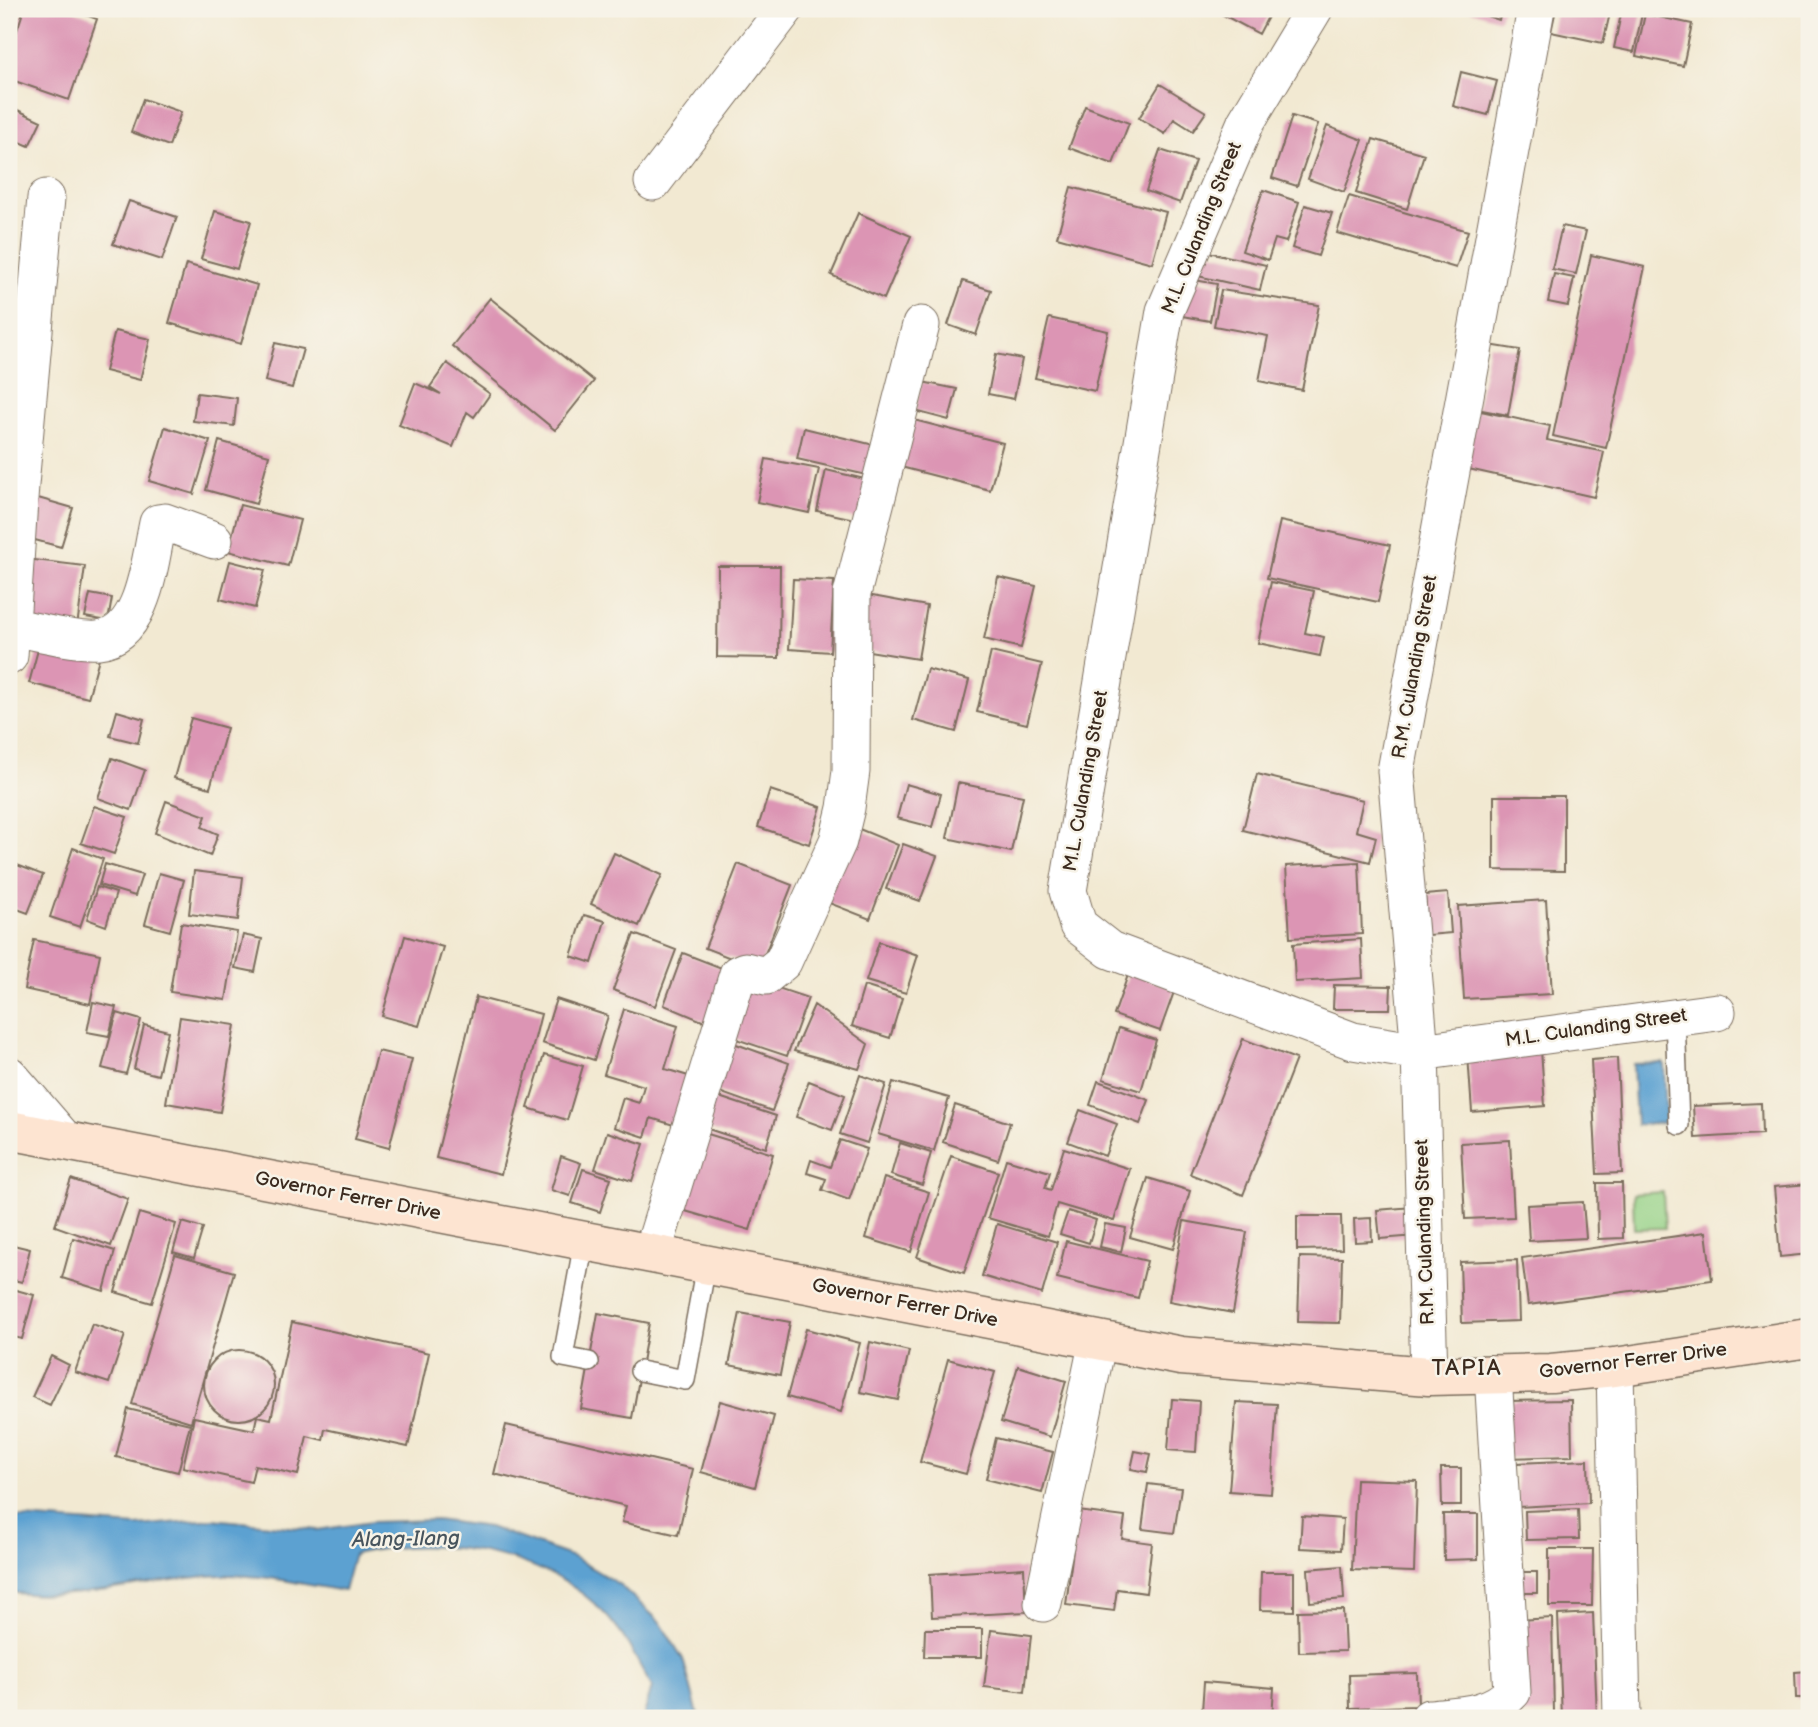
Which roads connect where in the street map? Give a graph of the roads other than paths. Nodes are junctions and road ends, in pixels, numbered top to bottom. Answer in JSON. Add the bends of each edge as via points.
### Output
{"nodes":[{"id":1,"x":786,"y":9,"type":"edge"},
{"id":2,"x":1314,"y":9,"type":"edge"},
{"id":3,"x":1536,"y":9,"type":"edge"},
{"id":4,"x":653,"y":183,"type":"dead end"},
{"id":5,"x":46,"y":198,"type":"dead end"},
{"id":6,"x":921,"y":325,"type":"dead end"},
{"id":7,"x":214,"y":540,"type":"dead end"},
{"id":8,"x":11,"y":642,"type":"edge"},
{"id":9,"x":1717,"y":1012,"type":"dead end"},
{"id":10,"x":1675,"y":1017,"type":"junction"},
{"id":11,"x":1420,"y":1052,"type":"junction"},
{"id":12,"x":9,"y":1074,"type":"edge"},
{"id":13,"x":1679,"y":1125,"type":"dead end"},
{"id":14,"x":9,"y":1130,"type":"edge"},
{"id":15,"x":66,"y":1140,"type":"junction"},
{"id":16,"x":584,"y":1242,"type":"junction"},
{"id":17,"x":652,"y":1254,"type":"junction"},
{"id":18,"x":706,"y":1265,"type":"junction"},
{"id":19,"x":1809,"y":1338,"type":"edge"},
{"id":20,"x":1098,"y":1340,"type":"junction"},
{"id":21,"x":589,"y":1362,"type":"dead end"},
{"id":22,"x":1615,"y":1367,"type":"junction"},
{"id":23,"x":640,"y":1371,"type":"dead end"},
{"id":24,"x":1493,"y":1374,"type":"junction"},
{"id":25,"x":1429,"y":1376,"type":"junction"},
{"id":26,"x":1043,"y":1602,"type":"dead end"},
{"id":27,"x":1429,"y":1718,"type":"edge"},
{"id":28,"x":1622,"y":1718,"type":"edge"}],
"edges":[{"from":1,"to":4,"type":"street"},
{"from":2,"to":11,"type":"street","name":"M.L. Culanding Street","via":[[1246,122],[1165,311],[1068,891],[1078,925],[1110,950],[1353,1041]]},
{"from":3,"to":11,"type":"street","name":"R.M. Culanding Street","via":[[1396,771]]},
{"from":5,"to":8,"type":"street"},
{"from":6,"to":17,"type":"street","via":[[852,594],[851,771],[838,841],[783,962],[766,976],[745,971],[737,974]]},
{"from":7,"to":8,"type":"street","via":[[158,523],[139,606],[122,632],[99,640]]},
{"from":9,"to":10,"type":"street","name":"M.L. Culanding Street"},
{"from":10,"to":11,"type":"street","name":"M.L. Culanding Street"},
{"from":10,"to":13,"type":"lane"},
{"from":11,"to":25,"type":"street","name":"R.M. Culanding Street"},
{"from":12,"to":15,"type":"street"},
{"from":14,"to":15,"type":"main road","name":"Governor Ferrer Drive"},
{"from":15,"to":16,"type":"main road","name":"Governor Ferrer Drive"},
{"from":16,"to":17,"type":"main road","name":"Governor Ferrer Drive"},
{"from":16,"to":21,"type":"lane","via":[[563,1357]]},
{"from":17,"to":18,"type":"main road","name":"Governor Ferrer Drive"},
{"from":18,"to":20,"type":"main road","name":"Governor Ferrer Drive"},
{"from":18,"to":23,"type":"lane","via":[[685,1380]]},
{"from":19,"to":22,"type":"main road","name":"Governor Ferrer Drive"},
{"from":20,"to":25,"type":"main road","name":"Governor Ferrer Drive","via":[[1181,1356]]},
{"from":20,"to":26,"type":"street"},
{"from":22,"to":24,"type":"main road","name":"Governor Ferrer Drive"},
{"from":22,"to":28,"type":"street"},
{"from":24,"to":25,"type":"main road","name":"Governor Ferrer Drive"},
{"from":24,"to":27,"type":"street","via":[[1511,1692],[1502,1704],[1478,1712]]}]}
